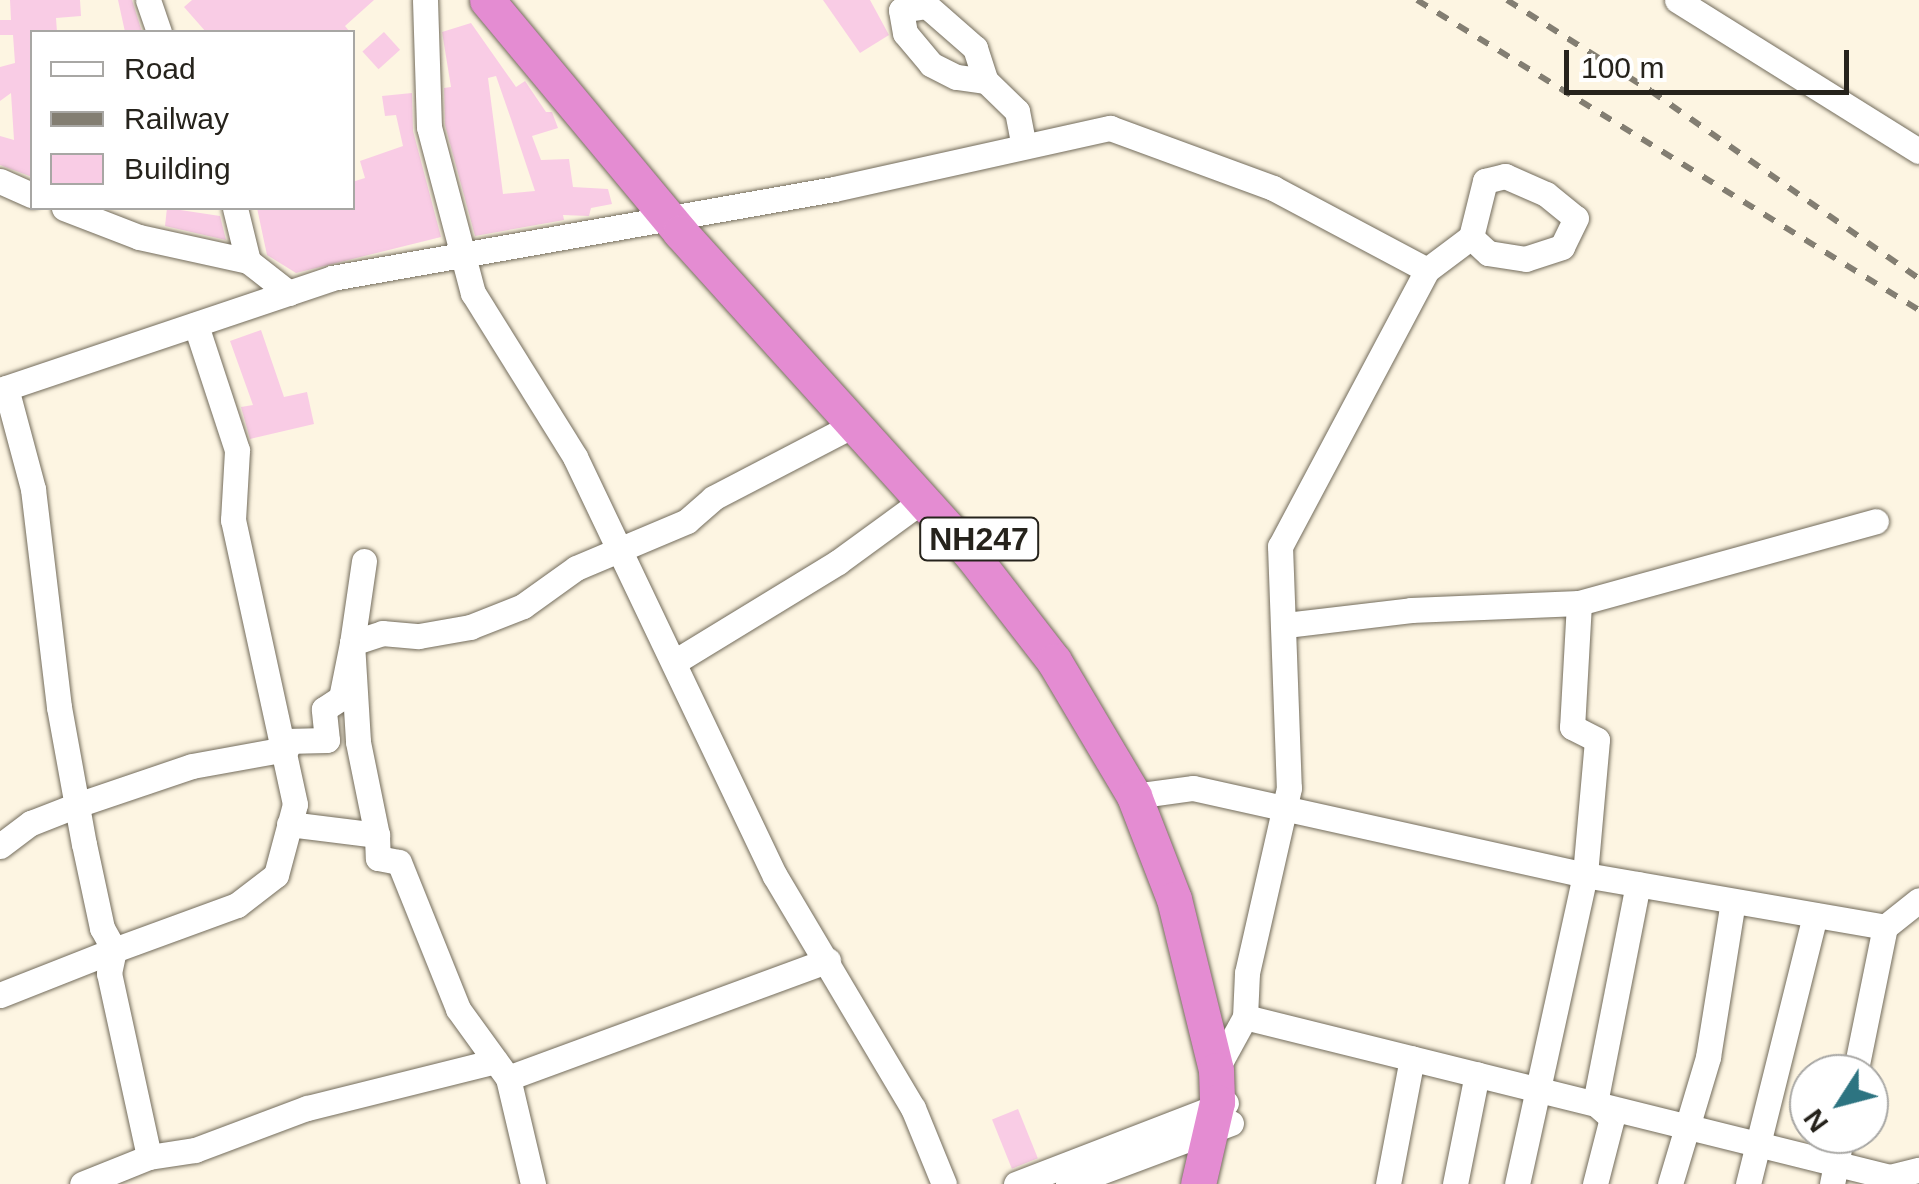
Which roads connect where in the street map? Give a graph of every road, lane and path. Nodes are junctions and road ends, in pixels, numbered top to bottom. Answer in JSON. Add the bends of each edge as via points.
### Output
{"nodes":[{"id":1,"x":148,"y":0,"type":"edge"},
{"id":2,"x":425,"y":0,"type":"edge"},
{"id":3,"x":487,"y":0,"type":"edge"},
{"id":4,"x":510,"y":0,"type":"edge"},
{"id":5,"x":1678,"y":0,"type":"edge"},
{"id":6,"x":158,"y":30,"type":"edge"},
{"id":7,"x":986,"y":80,"type":"dead end"},
{"id":8,"x":1024,"y":142,"type":"junction"},
{"id":9,"x":1919,"y":150,"type":"edge"},
{"id":10,"x":0,"y":180,"type":"edge"},
{"id":11,"x":30,"y":194,"type":"edge"},
{"id":12,"x":69,"y":210,"type":"edge"},
{"id":13,"x":235,"y":210,"type":"edge"},
{"id":14,"x":682,"y":216,"type":"junction"},
{"id":15,"x":1471,"y":238,"type":"dead end"},
{"id":16,"x":459,"y":256,"type":"junction"},
{"id":17,"x":248,"y":261,"type":"junction"},
{"id":18,"x":1427,"y":270,"type":"junction"},
{"id":19,"x":289,"y":293,"type":"junction"},
{"id":20,"x":196,"y":324,"type":"junction"},
{"id":21,"x":3,"y":389,"type":"edge"},
{"id":22,"x":873,"y":433,"type":"junction"},
{"id":23,"x":923,"y":500,"type":"junction"},
{"id":24,"x":1876,"y":520,"type":"dead end"},
{"id":25,"x":621,"y":552,"type":"junction"},
{"id":26,"x":364,"y":561,"type":"dead end"},
{"id":27,"x":1578,"y":604,"type":"junction"},
{"id":28,"x":1286,"y":625,"type":"junction"},
{"id":29,"x":352,"y":643,"type":"junction"},
{"id":30,"x":676,"y":661,"type":"junction"},
{"id":31,"x":286,"y":745,"type":"junction"},
{"id":32,"x":1141,"y":792,"type":"junction"},
{"id":33,"x":77,"y":805,"type":"junction"},
{"id":34,"x":1284,"y":806,"type":"junction"},
{"id":35,"x":289,"y":824,"type":"junction"},
{"id":36,"x":377,"y":835,"type":"junction"},
{"id":37,"x":0,"y":846,"type":"edge"},
{"id":38,"x":1585,"y":874,"type":"junction"},
{"id":39,"x":1638,"y":884,"type":"junction"},
{"id":40,"x":1919,"y":900,"type":"edge"},
{"id":41,"x":1733,"y":901,"type":"junction"},
{"id":42,"x":1816,"y":915,"type":"junction"},
{"id":43,"x":1885,"y":927,"type":"junction"},
{"id":44,"x":114,"y":950,"type":"junction"},
{"id":45,"x":828,"y":960,"type":"junction"},
{"id":46,"x":3,"y":985,"type":"edge"},
{"id":47,"x":1232,"y":1044,"type":"junction"},
{"id":48,"x":1858,"y":1054,"type":"edge"},
{"id":49,"x":1412,"y":1058,"type":"junction"},
{"id":50,"x":502,"y":1070,"type":"junction"},
{"id":51,"x":1477,"y":1074,"type":"junction"},
{"id":52,"x":1538,"y":1089,"type":"junction"},
{"id":53,"x":1594,"y":1103,"type":"junction"},
{"id":54,"x":1223,"y":1115,"type":"junction"},
{"id":55,"x":1687,"y":1126,"type":"junction"},
{"id":56,"x":1758,"y":1143,"type":"junction"},
{"id":57,"x":148,"y":1157,"type":"junction"},
{"id":58,"x":1919,"y":1170,"type":"edge"},
{"id":59,"x":1834,"y":1173,"type":"edge"},
{"id":60,"x":82,"y":1184,"type":"edge"},
{"id":61,"x":534,"y":1184,"type":"edge"},
{"id":62,"x":944,"y":1184,"type":"edge"},
{"id":63,"x":1016,"y":1184,"type":"edge"},
{"id":64,"x":1068,"y":1184,"type":"edge"},
{"id":65,"x":1198,"y":1184,"type":"edge"},
{"id":66,"x":1216,"y":1184,"type":"edge"},
{"id":67,"x":1388,"y":1184,"type":"edge"},
{"id":68,"x":1455,"y":1184,"type":"edge"},
{"id":69,"x":1517,"y":1184,"type":"edge"},
{"id":70,"x":1594,"y":1184,"type":"edge"},
{"id":71,"x":1670,"y":1184,"type":"edge"},
{"id":72,"x":1748,"y":1184,"type":"edge"}],
"edges":[{"from":1,"to":6,"type":"street"},
{"from":2,"to":16,"type":"street","via":[[429,128]]},
{"from":3,"to":14,"type":"highway","number":"NH247"},
{"from":4,"to":14,"type":"highway","number":"NH247"},
{"from":5,"to":9,"type":"street"},
{"from":7,"to":8,"type":"street","via":[[1017,111]]},
{"from":8,"to":14,"type":"street","via":[[834,189]]},
{"from":8,"to":18,"type":"street","via":[[1110,128],[1273,188]]},
{"from":10,"to":11,"type":"street"},
{"from":12,"to":17,"type":"street","via":[[138,237]]},
{"from":13,"to":17,"type":"street"},
{"from":14,"to":16,"type":"street"},
{"from":14,"to":22,"type":"highway","number":"NH247"},
{"from":15,"to":18,"type":"street"},
{"from":16,"to":19,"type":"street","via":[[332,278]]},
{"from":16,"to":25,"type":"street","via":[[473,293],[575,457]]},
{"from":17,"to":19,"type":"street"},
{"from":18,"to":28,"type":"street","via":[[1280,546]]},
{"from":19,"to":20,"type":"street"},
{"from":20,"to":21,"type":"street"},
{"from":20,"to":31,"type":"street","via":[[237,450],[234,520]]},
{"from":21,"to":33,"type":"street","via":[[33,489]]},
{"from":22,"to":23,"type":"highway","number":"NH247"},
{"from":22,"to":25,"type":"street"},
{"from":22,"to":32,"type":"highway","number":"NH247","via":[[1067,646]]},
{"from":23,"to":30,"type":"street","via":[[838,562]]},
{"from":23,"to":32,"type":"highway","number":"NH247","via":[[1054,661]]},
{"from":24,"to":27,"type":"street"},
{"from":25,"to":29,"type":"street","via":[[576,568],[523,606],[470,627],[419,636],[382,632]]},
{"from":25,"to":30,"type":"street"},
{"from":26,"to":29,"type":"street"},
{"from":27,"to":28,"type":"street","via":[[1411,610]]},
{"from":27,"to":38,"type":"street","via":[[1572,727],[1597,740]]},
{"from":28,"to":34,"type":"street"},
{"from":29,"to":31,"type":"street","via":[[341,698],[324,709],[327,740]]},
{"from":29,"to":36,"type":"street","via":[[358,742]]},
{"from":30,"to":45,"type":"street","via":[[766,860]]},
{"from":31,"to":33,"type":"street","via":[[192,766]]},
{"from":31,"to":35,"type":"street","via":[[295,804]]},
{"from":32,"to":34,"type":"street","via":[[1193,788]]},
{"from":32,"to":47,"type":"highway","number":"NH247","via":[[1168,827]]},
{"from":33,"to":37,"type":"street","via":[[31,823]]},
{"from":33,"to":44,"type":"street","via":[[102,928]]},
{"from":34,"to":38,"type":"street"},
{"from":34,"to":47,"type":"street"},
{"from":35,"to":36,"type":"street"},
{"from":35,"to":44,"type":"street","via":[[276,875],[237,904]]},
{"from":36,"to":50,"type":"street","via":[[378,858],[399,862],[458,1009]]},
{"from":38,"to":39,"type":"street"},
{"from":38,"to":52,"type":"street"},
{"from":39,"to":41,"type":"street"},
{"from":39,"to":53,"type":"street"},
{"from":40,"to":43,"type":"street"},
{"from":41,"to":42,"type":"street"},
{"from":41,"to":55,"type":"street","via":[[1718,1010]]},
{"from":42,"to":43,"type":"street"},
{"from":42,"to":56,"type":"street"},
{"from":43,"to":48,"type":"street"},
{"from":44,"to":46,"type":"street"},
{"from":44,"to":57,"type":"street","via":[[109,973]]},
{"from":45,"to":50,"type":"street"},
{"from":45,"to":62,"type":"street","via":[[912,1108]]},
{"from":47,"to":49,"type":"street"},
{"from":47,"to":54,"type":"highway","number":"NH247"},
{"from":49,"to":51,"type":"street"},
{"from":49,"to":67,"type":"street"},
{"from":50,"to":57,"type":"street","via":[[308,1108],[195,1150]]},
{"from":50,"to":61,"type":"street"},
{"from":51,"to":52,"type":"street"},
{"from":51,"to":68,"type":"street"},
{"from":52,"to":53,"type":"street"},
{"from":52,"to":69,"type":"street"},
{"from":53,"to":55,"type":"street"},
{"from":53,"to":70,"type":"street","via":[[1612,1118]]},
{"from":54,"to":63,"type":"street"},
{"from":54,"to":64,"type":"street"},
{"from":54,"to":65,"type":"highway","number":"NH247"},
{"from":54,"to":66,"type":"highway","number":"NH247"},
{"from":55,"to":56,"type":"street"},
{"from":55,"to":71,"type":"street"},
{"from":56,"to":59,"type":"street"},
{"from":56,"to":72,"type":"street"},
{"from":57,"to":60,"type":"street"},
{"from":58,"to":59,"type":"street","via":[[1890,1177]]}]}
